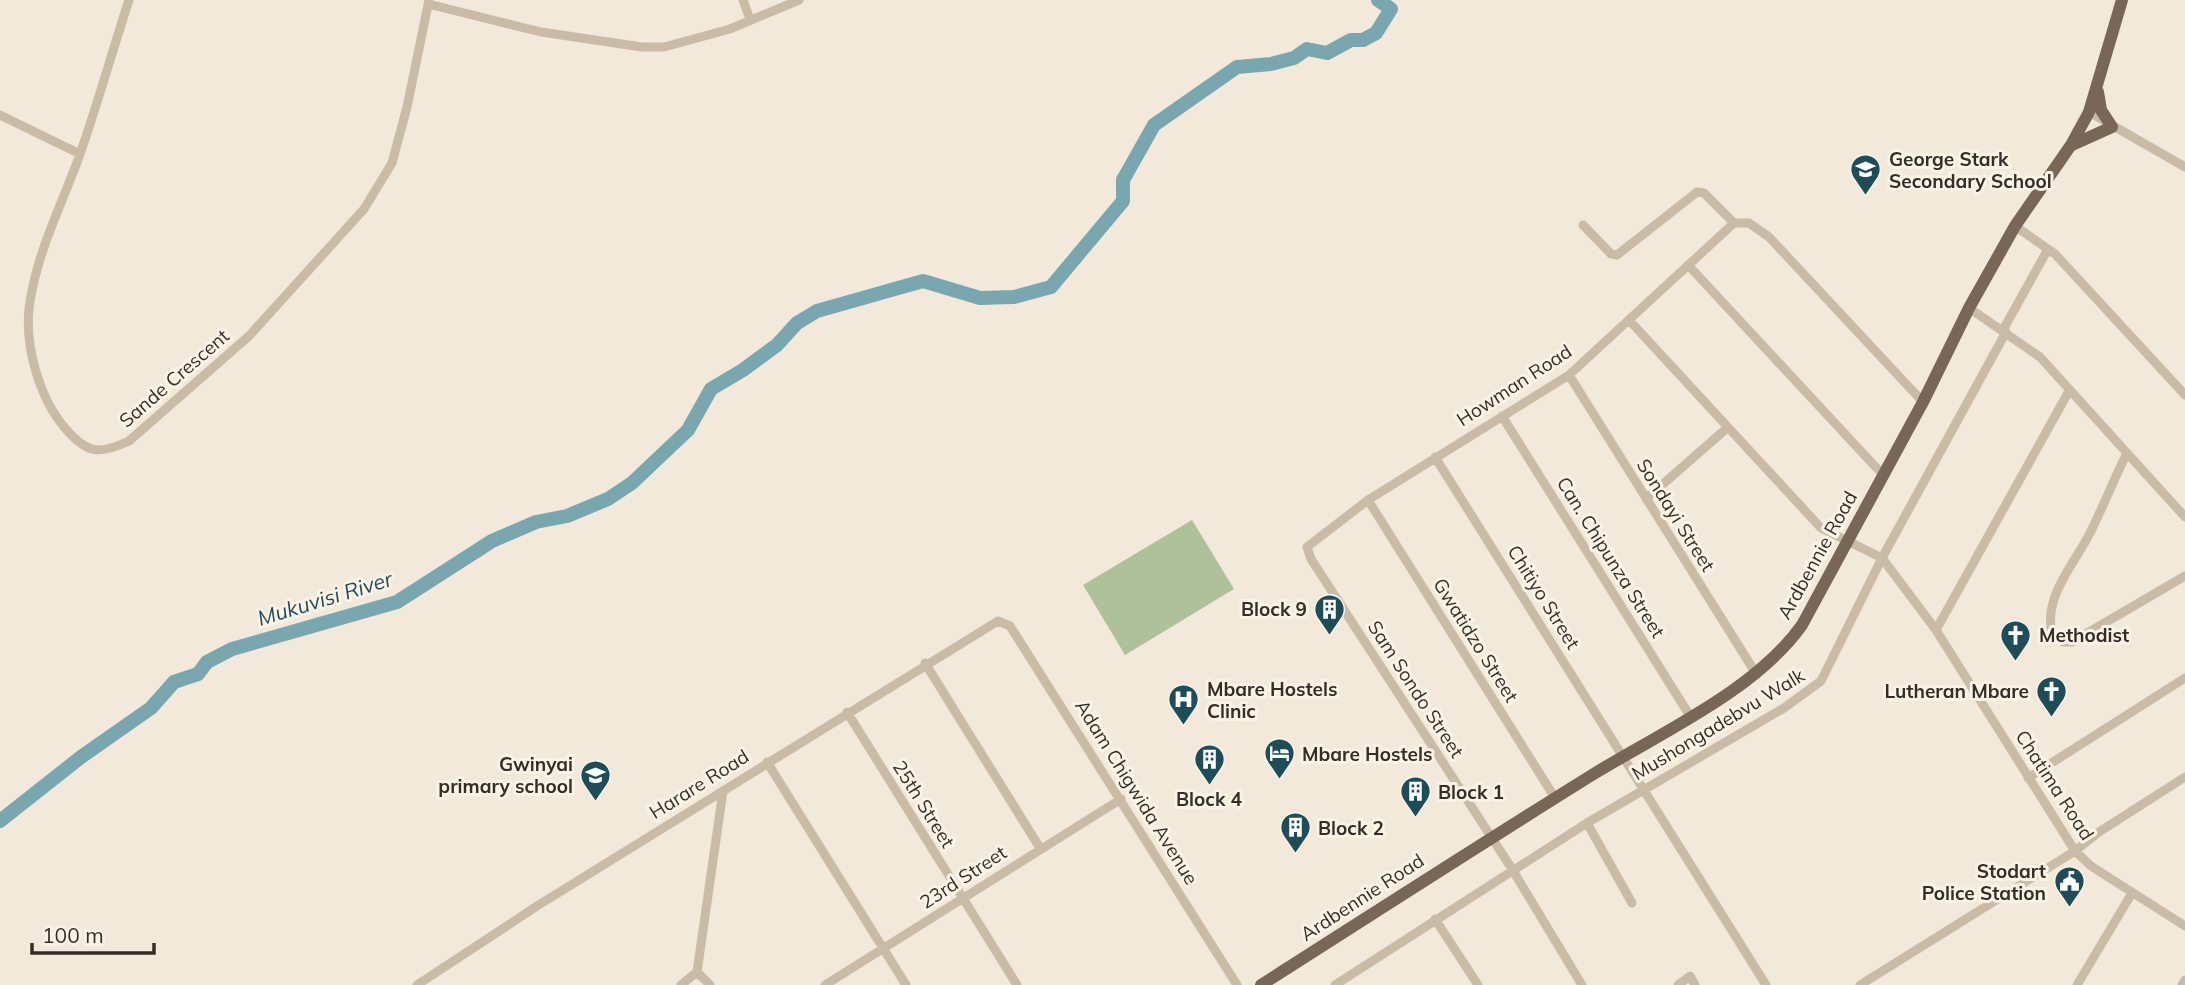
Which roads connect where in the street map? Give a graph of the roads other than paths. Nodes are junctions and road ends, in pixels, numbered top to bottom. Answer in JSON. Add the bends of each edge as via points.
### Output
{"nodes":[{"id":1,"x":129,"y":0,"type":"edge"},
{"id":2,"x":743,"y":0,"type":"edge"},
{"id":3,"x":799,"y":0,"type":"edge"},
{"id":4,"x":2122,"y":1,"type":"edge"},
{"id":5,"x":428,"y":2,"type":"edge"},
{"id":6,"x":750,"y":19,"type":"junction"},
{"id":7,"x":2098,"y":90,"type":"junction"},
{"id":8,"x":2089,"y":112,"type":"junction"},
{"id":9,"x":0,"y":115,"type":"edge"},
{"id":10,"x":2112,"y":127,"type":"junction"},
{"id":11,"x":2071,"y":145,"type":"junction"},
{"id":12,"x":80,"y":154,"type":"junction"},
{"id":13,"x":2185,"y":167,"type":"edge"},
{"id":14,"x":1734,"y":223,"type":"junction"},
{"id":15,"x":1583,"y":225,"type":"dead end"},
{"id":16,"x":2015,"y":226,"type":"junction"},
{"id":17,"x":2049,"y":249,"type":"junction"},
{"id":18,"x":1689,"y":267,"type":"junction"},
{"id":19,"x":1969,"y":308,"type":"junction"},
{"id":20,"x":1629,"y":320,"type":"junction"},
{"id":21,"x":2005,"y":331,"type":"junction"},
{"id":22,"x":1569,"y":375,"type":"junction"},
{"id":23,"x":2069,"y":391,"type":"junction"},
{"id":24,"x":2185,"y":395,"type":"edge"},
{"id":25,"x":1923,"y":402,"type":"junction"},
{"id":26,"x":1502,"y":416,"type":"junction"},
{"id":27,"x":1727,"y":428,"type":"junction"},
{"id":28,"x":2126,"y":453,"type":"junction"},
{"id":29,"x":1435,"y":457,"type":"junction"},
{"id":30,"x":1883,"y":475,"type":"junction"},
{"id":31,"x":1646,"y":499,"type":"junction"},
{"id":32,"x":1368,"y":500,"type":"junction"},
{"id":33,"x":2185,"y":517,"type":"edge"},
{"id":34,"x":1846,"y":541,"type":"junction"},
{"id":35,"x":1882,"y":558,"type":"junction"},
{"id":36,"x":1311,"y":559,"type":"joint"},
{"id":37,"x":2185,"y":576,"type":"edge"},
{"id":38,"x":1003,"y":621,"type":"joint"},
{"id":39,"x":1936,"y":630,"type":"junction"},
{"id":40,"x":925,"y":663,"type":"junction"},
{"id":41,"x":1755,"y":672,"type":"junction"},
{"id":42,"x":2185,"y":678,"type":"edge"},
{"id":43,"x":847,"y":712,"type":"junction"},
{"id":44,"x":1690,"y":716,"type":"junction"},
{"id":45,"x":1622,"y":756,"type":"junction"},
{"id":46,"x":767,"y":762,"type":"junction"},
{"id":47,"x":2185,"y":777,"type":"edge"},
{"id":48,"x":2028,"y":778,"type":"junction"},
{"id":49,"x":1645,"y":790,"type":"junction"},
{"id":50,"x":723,"y":791,"type":"junction"},
{"id":51,"x":1555,"y":798,"type":"junction"},
{"id":52,"x":1121,"y":799,"type":"junction"},
{"id":53,"x":1587,"y":823,"type":"junction"},
{"id":54,"x":1491,"y":838,"type":"junction"},
{"id":55,"x":1040,"y":848,"type":"junction"},
{"id":56,"x":2075,"y":851,"type":"junction"},
{"id":57,"x":1512,"y":869,"type":"junction"},
{"id":58,"x":2132,"y":893,"type":"junction"},
{"id":59,"x":963,"y":899,"type":"junction"},
{"id":60,"x":1632,"y":903,"type":"dead end"},
{"id":61,"x":1435,"y":919,"type":"junction"},
{"id":62,"x":2185,"y":926,"type":"edge"},
{"id":63,"x":883,"y":949,"type":"junction"},
{"id":64,"x":697,"y":972,"type":"junction"},
{"id":65,"x":2185,"y":980,"type":"edge"},
{"id":66,"x":1340,"y":984,"type":"edge"},
{"id":67,"x":417,"y":985,"type":"edge"},
{"id":68,"x":681,"y":985,"type":"edge"},
{"id":69,"x":710,"y":985,"type":"edge"},
{"id":70,"x":825,"y":985,"type":"edge"},
{"id":71,"x":906,"y":985,"type":"edge"},
{"id":72,"x":1017,"y":985,"type":"edge"},
{"id":73,"x":1237,"y":985,"type":"edge"},
{"id":74,"x":1261,"y":985,"type":"edge"},
{"id":75,"x":1478,"y":985,"type":"edge"},
{"id":76,"x":1582,"y":985,"type":"edge"},
{"id":77,"x":1678,"y":985,"type":"edge"},
{"id":78,"x":1695,"y":985,"type":"edge"},
{"id":79,"x":1766,"y":985,"type":"edge"},
{"id":80,"x":1860,"y":985,"type":"edge"},
{"id":81,"x":2077,"y":985,"type":"edge"},
{"id":82,"x":2182,"y":985,"type":"edge"}],
"edges":[{"from":1,"to":12,"type":"street","name":"Sande Crescent"},
{"from":2,"to":6,"type":"street"},
{"from":3,"to":6,"type":"street"},
{"from":4,"to":7,"type":"main road","name":"Ardbennie Road"},
{"from":5,"to":6,"type":"street","via":[[541,32],[642,47],[685,43]]},
{"from":5,"to":12,"type":"street","name":"Sande Crescent","via":[[392,163],[363,209],[249,337],[129,441],[110,450],[96,451],[78,443],[59,421],[36,370],[29,338],[29,309],[38,268]]},
{"from":7,"to":8,"type":"main road","name":"Ardbennie Road"},
{"from":7,"to":10,"type":"main road","via":[[2101,110]]},
{"from":8,"to":10,"type":"street"},
{"from":8,"to":11,"type":"main road","name":"Ardbennie Road"},
{"from":9,"to":12,"type":"street"},
{"from":10,"to":11,"type":"main road"},
{"from":10,"to":13,"type":"street"},
{"from":11,"to":16,"type":"main road","name":"Ardbennie Road"},
{"from":14,"to":15,"type":"street","via":[[1701,192],[1689,195],[1617,255]]},
{"from":14,"to":18,"type":"street","name":"Howman Road"},
{"from":14,"to":25,"type":"street","via":[[1749,223],[1769,237]]},
{"from":16,"to":17,"type":"street"},
{"from":16,"to":19,"type":"main road","name":"Ardbennie Road"},
{"from":17,"to":21,"type":"street","name":"Mushongadebvu Walk"},
{"from":17,"to":24,"type":"street"},
{"from":18,"to":20,"type":"street","name":"Howman Road"},
{"from":18,"to":30,"type":"street"},
{"from":19,"to":21,"type":"street"},
{"from":19,"to":25,"type":"main road","name":"Ardbennie Road"},
{"from":20,"to":22,"type":"street","name":"Howman Road"},
{"from":20,"to":27,"type":"street","name":"Chatima Road"},
{"from":21,"to":23,"type":"street","via":[[2040,357]]},
{"from":21,"to":35,"type":"street","name":"Mushongadebvu Walk"},
{"from":22,"to":26,"type":"street","name":"Howman Road"},
{"from":22,"to":31,"type":"street","name":"Sondayi Street"},
{"from":23,"to":28,"type":"street"},
{"from":23,"to":39,"type":"street"},
{"from":25,"to":30,"type":"main road","name":"Ardbennie Road"},
{"from":26,"to":29,"type":"street","name":"Howman Road"},
{"from":26,"to":44,"type":"street","name":"Can. Chipunza Street"},
{"from":27,"to":31,"type":"street"},
{"from":27,"to":34,"type":"street","name":"Chatima Road","via":[[1821,528]]},
{"from":28,"to":33,"type":"street"},
{"from":28,"to":37,"type":"street","via":[[2090,534],[2054,599],[2052,634],[2063,642],[2073,642]]},
{"from":29,"to":32,"type":"street","name":"Howman Road"},
{"from":29,"to":45,"type":"street","name":"Chitiyo Street"},
{"from":30,"to":34,"type":"main road","name":"Ardbennie Road"},
{"from":31,"to":41,"type":"street","name":"Sondayi Street"},
{"from":32,"to":36,"type":"street","name":"Howman Road","via":[[1309,543]]},
{"from":32,"to":51,"type":"street","name":"Gwatidzo Street"},
{"from":34,"to":35,"type":"street","name":"Chatima Road"},
{"from":34,"to":41,"type":"main road","name":"Ardbennie Road","via":[[1802,625],[1784,648]]},
{"from":35,"to":39,"type":"street","name":"Chatima Road"},
{"from":35,"to":49,"type":"street","name":"Mushongadebvu Walk","via":[[1819,684]]},
{"from":36,"to":54,"type":"street","name":"Sam Sondo Street"},
{"from":38,"to":40,"type":"street","name":"Harare Road"},
{"from":38,"to":52,"type":"street","name":"Adam Chigwida Avenue"},
{"from":39,"to":48,"type":"street","name":"Chatima Road"},
{"from":40,"to":43,"type":"street","name":"Harare Road"},
{"from":40,"to":55,"type":"street"},
{"from":41,"to":44,"type":"main road","name":"Ardbennie Road"},
{"from":42,"to":48,"type":"street"},
{"from":43,"to":46,"type":"street","name":"Harare Road"},
{"from":43,"to":59,"type":"street","name":"25th Street"},
{"from":44,"to":45,"type":"main road","name":"Ardbennie Road"},
{"from":45,"to":49,"type":"street","name":"Chitiyo Street"},
{"from":45,"to":51,"type":"main road","name":"Ardbennie Road"},
{"from":46,"to":50,"type":"street","name":"Harare Road"},
{"from":46,"to":63,"type":"street"},
{"from":47,"to":56,"type":"street"},
{"from":48,"to":56,"type":"street","name":"Chatima Road"},
{"from":49,"to":53,"type":"street","name":"Mushongadebvu Walk"},
{"from":49,"to":79,"type":"street","name":"Chitiyo Street"},
{"from":50,"to":64,"type":"street"},
{"from":50,"to":67,"type":"street","name":"Harare Road"},
{"from":51,"to":54,"type":"main road","name":"Ardbennie Road"},
{"from":52,"to":55,"type":"street","name":"23rd Street"},
{"from":52,"to":73,"type":"street","name":"Adam Chigwida Avenue"},
{"from":53,"to":57,"type":"street","name":"Mushongadebvu Walk"},
{"from":53,"to":60,"type":"street"},
{"from":54,"to":57,"type":"street","name":"Sam Sondo Street"},
{"from":54,"to":74,"type":"main road","name":"Ardbennie Road"},
{"from":55,"to":59,"type":"street","name":"23rd Street"},
{"from":56,"to":58,"type":"street","name":"Chatima Road"},
{"from":56,"to":80,"type":"street"},
{"from":57,"to":61,"type":"street","name":"Mushongadebvu Walk"},
{"from":57,"to":76,"type":"street","name":"Sam Sondo Street"},
{"from":58,"to":62,"type":"street","name":"Chatima Road"},
{"from":58,"to":81,"type":"street"},
{"from":59,"to":63,"type":"street","name":"23rd Street"},
{"from":59,"to":72,"type":"street","name":"25th Street"},
{"from":61,"to":66,"type":"street","name":"Mushongadebvu Walk"},
{"from":61,"to":75,"type":"street"},
{"from":63,"to":70,"type":"street","name":"23rd Street"},
{"from":63,"to":71,"type":"street"},
{"from":64,"to":68,"type":"street"},
{"from":64,"to":69,"type":"street"},
{"from":65,"to":82,"type":"street"},
{"from":77,"to":78,"type":"street","via":[[1690,976]]}]}
